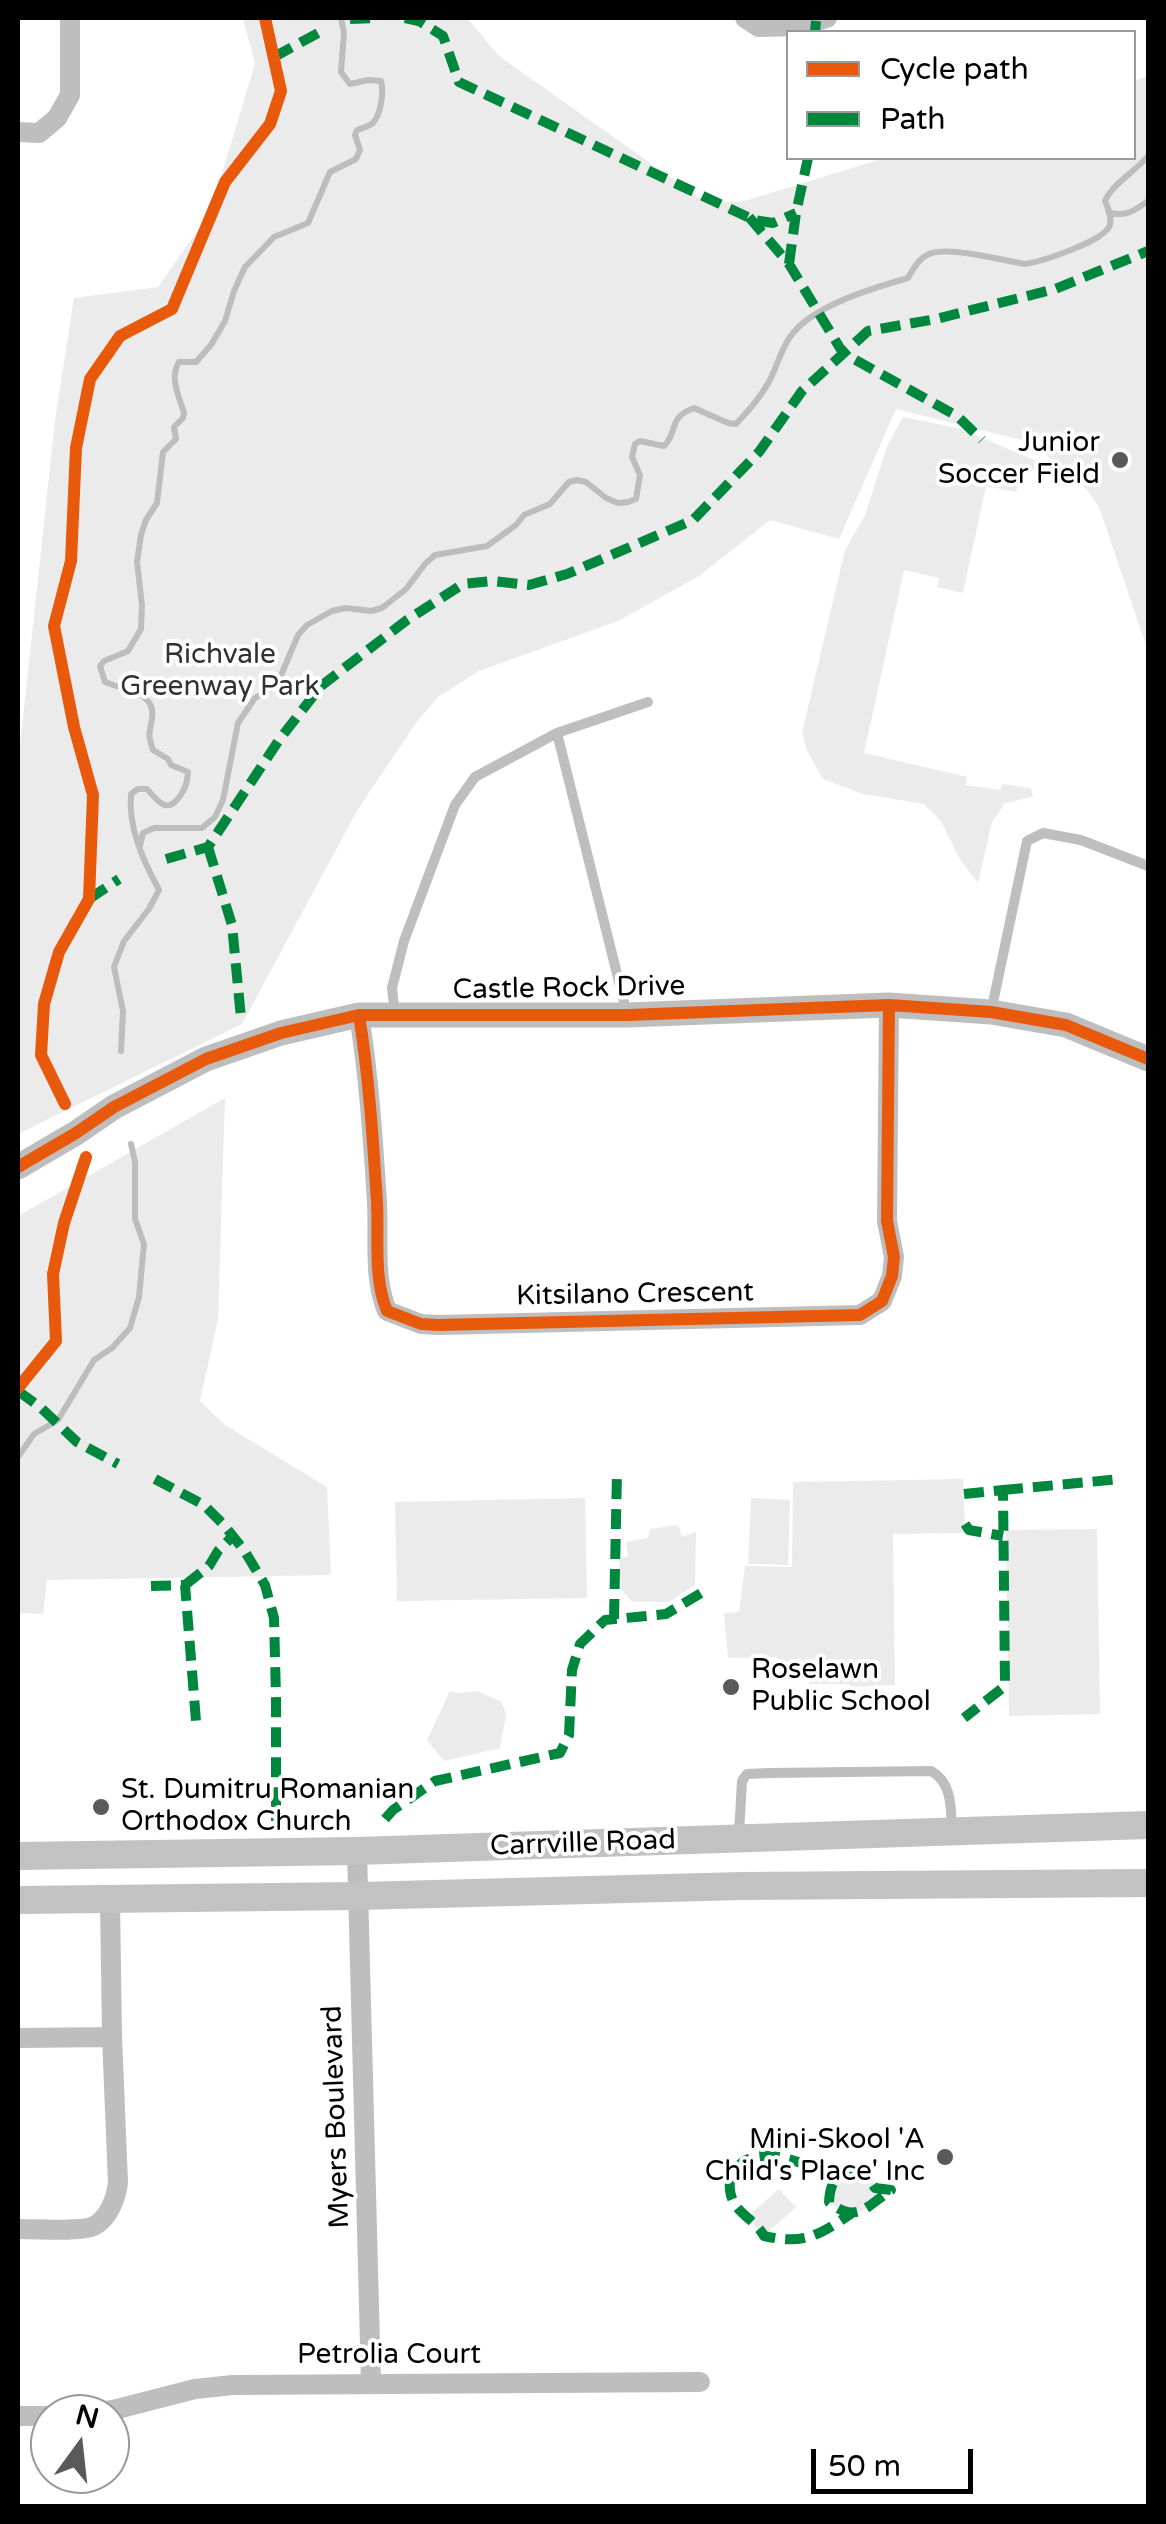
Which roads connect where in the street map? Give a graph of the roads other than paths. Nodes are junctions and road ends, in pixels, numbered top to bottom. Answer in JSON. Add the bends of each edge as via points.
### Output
{"nodes":[{"id":1,"x":70,"y":18,"type":"edge"},
{"id":2,"x":746,"y":18,"type":"edge"},
{"id":3,"x":827,"y":18,"type":"edge"},
{"id":4,"x":18,"y":132,"type":"edge"},
{"id":5,"x":648,"y":702,"type":"dead end"},
{"id":6,"x":557,"y":734,"type":"junction"},
{"id":7,"x":1148,"y":866,"type":"edge"},
{"id":8,"x":889,"y":1005,"type":"junction"},
{"id":9,"x":991,"y":1012,"type":"junction"},
{"id":10,"x":396,"y":1014,"type":"junction"},
{"id":11,"x":360,"y":1015,"type":"junction"},
{"id":12,"x":628,"y":1015,"type":"junction"},
{"id":13,"x":1148,"y":1058,"type":"edge"},
{"id":14,"x":18,"y":1166,"type":"edge"},
{"id":15,"x":1148,"y":1825,"type":"edge"},
{"id":16,"x":952,"y":1831,"type":"junction"},
{"id":17,"x":739,"y":1838,"type":"junction"},
{"id":18,"x":357,"y":1851,"type":"junction"},
{"id":19,"x":18,"y":1856,"type":"edge"},
{"id":20,"x":1148,"y":1883,"type":"edge"},
{"id":21,"x":743,"y":1886,"type":"junction"},
{"id":22,"x":358,"y":1896,"type":"junction"},
{"id":23,"x":110,"y":1899,"type":"junction"},
{"id":24,"x":18,"y":1900,"type":"edge"},
{"id":25,"x":112,"y":2037,"type":"junction"},
{"id":26,"x":18,"y":2038,"type":"edge"},
{"id":27,"x":18,"y":2229,"type":"edge"},
{"id":28,"x":372,"y":2382,"type":"junction"},
{"id":29,"x":700,"y":2382,"type":"dead end"},
{"id":30,"x":130,"y":2405,"type":"edge"}],
"edges":[{"from":1,"to":4,"type":"street","via":[[70,95],[39,133]]},
{"from":2,"to":3,"type":"street","via":[[759,28]]},
{"from":5,"to":6,"type":"lane"},
{"from":6,"to":10,"type":"lane","via":[[475,777],[455,805],[404,940],[392,988]]},
{"from":6,"to":12,"type":"lane"},
{"from":7,"to":9,"type":"lane","via":[[1081,840],[1043,833],[1027,841]]},
{"from":8,"to":9,"type":"street","name":"Castle Rock Drive"},
{"from":8,"to":11,"type":"street","name":"Kitsilano Crescent","via":[[888,1221],[894,1257],[882,1301],[860,1315],[467,1324],[421,1324],[388,1311],[379,1292]]},
{"from":8,"to":12,"type":"street","name":"Castle Rock Drive"},
{"from":9,"to":13,"type":"street","name":"Castle Rock Drive","via":[[1066,1025]]},
{"from":10,"to":11,"type":"street","name":"Castle Rock Drive"},
{"from":10,"to":12,"type":"street","name":"Castle Rock Drive"},
{"from":11,"to":14,"type":"street","name":"Castle Rock Drive","via":[[206,1059]]},
{"from":15,"to":16,"type":"main road","name":"Carrville Road"},
{"from":16,"to":17,"type":"main road","name":"Carrville Road"},
{"from":16,"to":17,"type":"lane","via":[[946,1785],[931,1771],[748,1774]]},
{"from":17,"to":18,"type":"main road","name":"Carrville Road"},
{"from":17,"to":21,"type":"main road"},
{"from":18,"to":19,"type":"main road","name":"Carrville Road"},
{"from":18,"to":22,"type":"street","name":"Myers Boulevard"},
{"from":20,"to":21,"type":"main road","name":"Carrville Road"},
{"from":21,"to":22,"type":"main road","name":"Carrville Road"},
{"from":22,"to":23,"type":"main road","name":"Carrville Road"},
{"from":22,"to":28,"type":"street","name":"Myers Boulevard"},
{"from":23,"to":24,"type":"main road","name":"Carrville Road"},
{"from":23,"to":25,"type":"street"},
{"from":25,"to":26,"type":"street"},
{"from":25,"to":27,"type":"street","via":[[116,2197],[94,2226]]},
{"from":28,"to":29,"type":"street","name":"Petrolia Court"},
{"from":28,"to":30,"type":"street","name":"Petrolia Court","via":[[214,2386]]}]}
